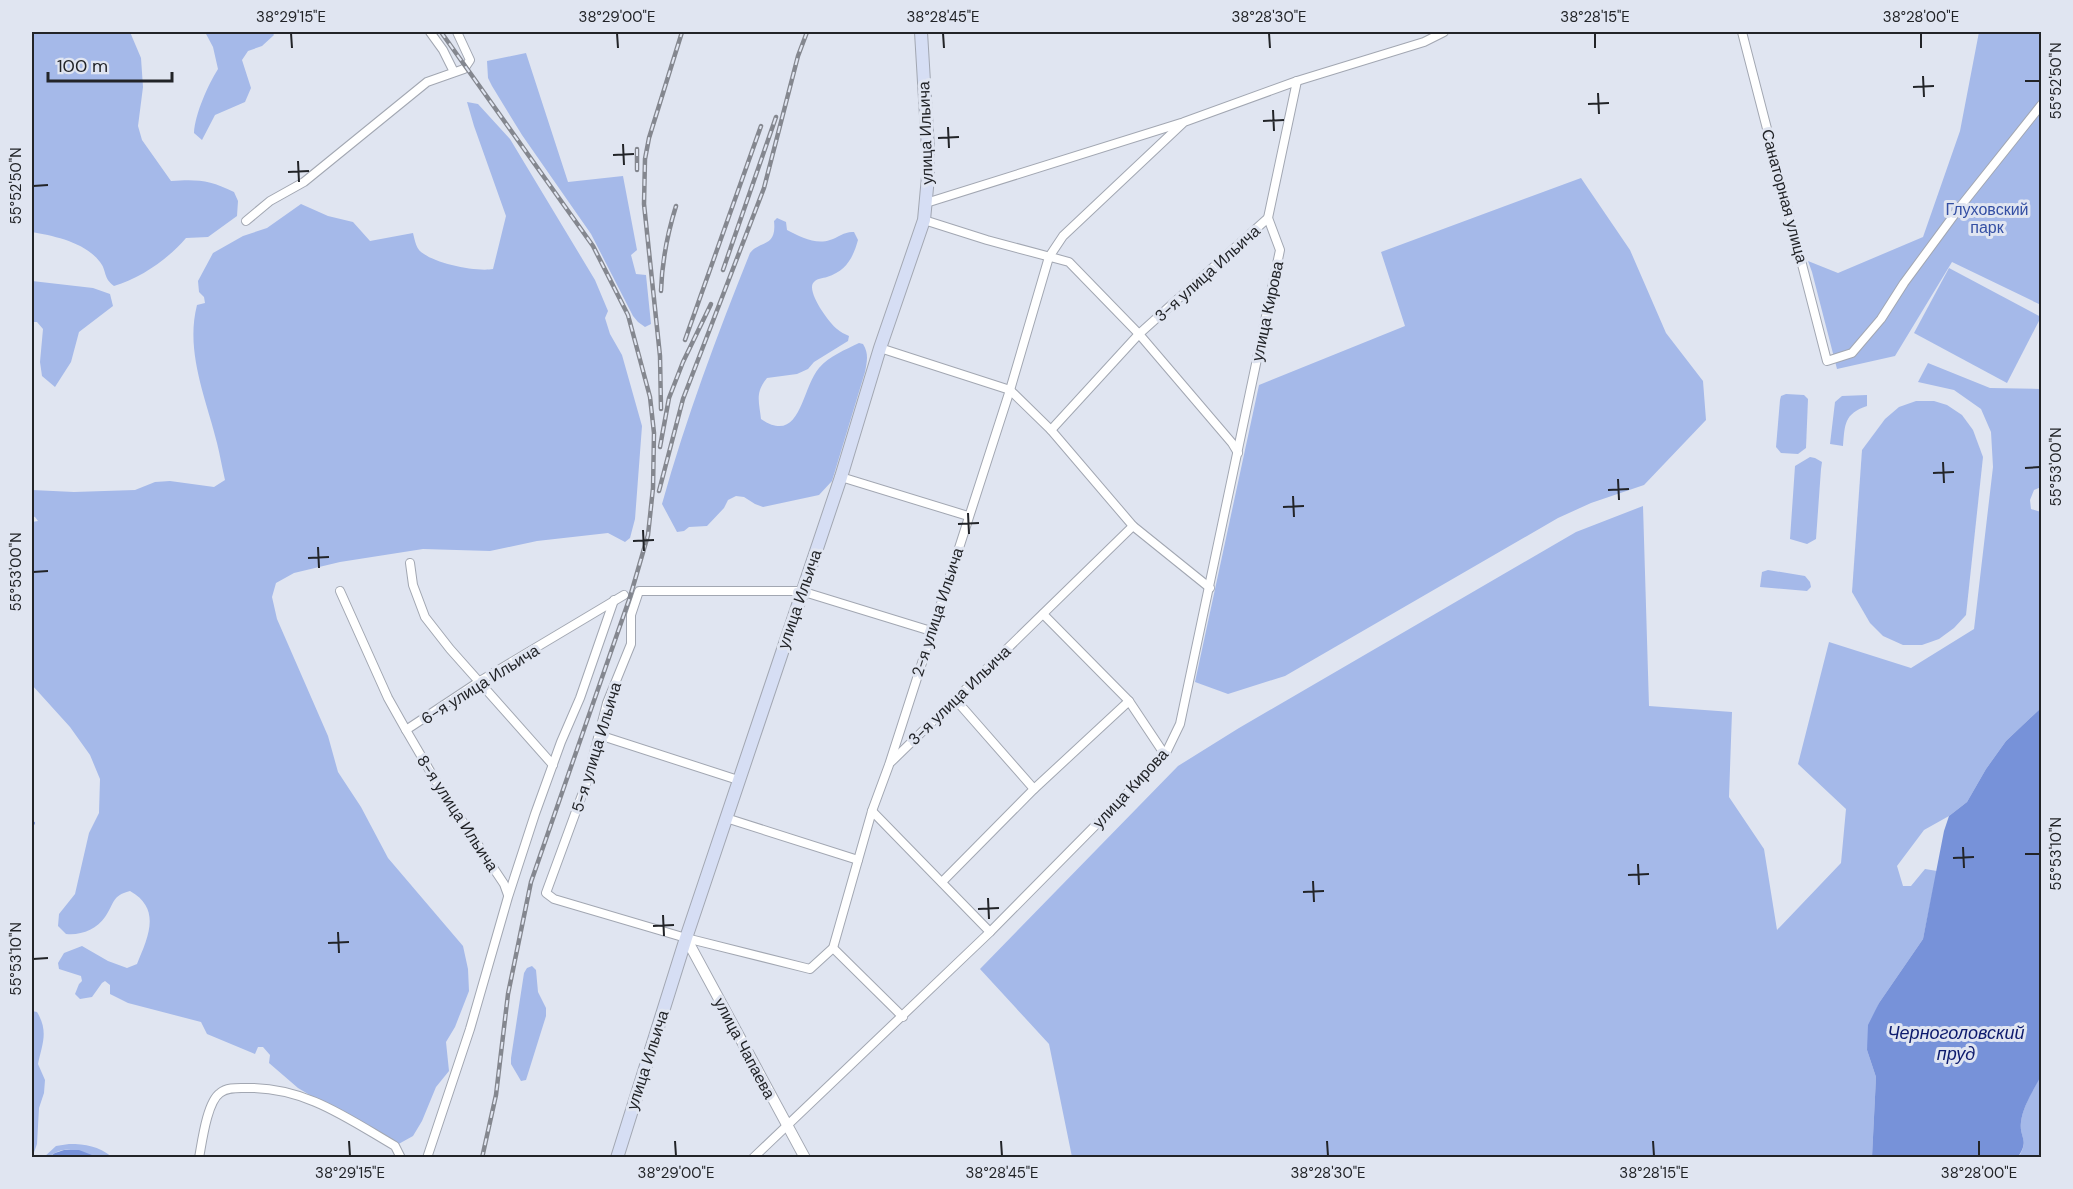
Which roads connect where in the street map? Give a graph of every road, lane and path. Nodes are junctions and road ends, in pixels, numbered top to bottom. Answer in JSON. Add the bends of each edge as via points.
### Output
{"nodes":[{"id":1,"x":430,"y":32,"type":"edge"},
{"id":2,"x":457,"y":32,"type":"edge"},
{"id":3,"x":921,"y":32,"type":"edge"},
{"id":4,"x":1443,"y":32,"type":"edge"},
{"id":5,"x":1742,"y":32,"type":"edge"},
{"id":6,"x":454,"y":72,"type":"junction"},
{"id":7,"x":1298,"y":81,"type":"junction"},
{"id":8,"x":2042,"y":104,"type":"edge"},
{"id":9,"x":1184,"y":122,"type":"junction"},
{"id":10,"x":926,"y":203,"type":"junction"},
{"id":11,"x":1268,"y":218,"type":"junction"},
{"id":12,"x":924,"y":220,"type":"junction"},
{"id":13,"x":246,"y":221,"type":"dead end"},
{"id":14,"x":1049,"y":257,"type":"junction"},
{"id":15,"x":1139,"y":334,"type":"junction"},
{"id":16,"x":880,"y":348,"type":"junction"},
{"id":17,"x":1010,"y":390,"type":"junction"},
{"id":18,"x":1052,"y":430,"type":"junction"},
{"id":19,"x":1238,"y":453,"type":"junction"},
{"id":20,"x":841,"y":477,"type":"junction"},
{"id":21,"x":968,"y":516,"type":"junction"},
{"id":22,"x":1133,"y":526,"type":"junction"},
{"id":23,"x":410,"y":563,"type":"dead end"},
{"id":24,"x":1210,"y":588,"type":"junction"},
{"id":25,"x":340,"y":591,"type":"dead end"},
{"id":26,"x":801,"y":591,"type":"junction"},
{"id":27,"x":624,"y":595,"type":"dead end"},
{"id":28,"x":614,"y":600,"type":"junction"},
{"id":29,"x":1043,"y":614,"type":"junction"},
{"id":30,"x":932,"y":631,"type":"junction"},
{"id":31,"x":480,"y":681,"type":"junction"},
{"id":32,"x":955,"y":699,"type":"junction"},
{"id":33,"x":1129,"y":701,"type":"junction"},
{"id":34,"x":406,"y":730,"type":"junction"},
{"id":35,"x":599,"y":735,"type":"junction"},
{"id":36,"x":1165,"y":754,"type":"junction"},
{"id":37,"x":553,"y":765,"type":"junction"},
{"id":38,"x":889,"y":765,"type":"junction"},
{"id":39,"x":738,"y":780,"type":"junction"},
{"id":40,"x":1034,"y":789,"type":"junction"},
{"id":41,"x":872,"y":811,"type":"junction"},
{"id":42,"x":726,"y":819,"type":"junction"},
{"id":43,"x":858,"y":860,"type":"junction"},
{"id":44,"x":942,"y":882,"type":"junction"},
{"id":45,"x":508,"y":897,"type":"junction"},
{"id":46,"x":990,"y":932,"type":"junction"},
{"id":47,"x":686,"y":938,"type":"junction"},
{"id":48,"x":833,"y":948,"type":"junction"},
{"id":49,"x":903,"y":1017,"type":"junction"},
{"id":50,"x":787,"y":1124,"type":"junction"},
{"id":51,"x":199,"y":1158,"type":"edge"},
{"id":52,"x":401,"y":1158,"type":"edge"},
{"id":53,"x":427,"y":1158,"type":"edge"},
{"id":54,"x":616,"y":1158,"type":"edge"},
{"id":55,"x":753,"y":1158,"type":"edge"},
{"id":56,"x":805,"y":1158,"type":"edge"}],
"edges":[{"from":1,"to":6,"type":"street"},
{"from":2,"to":6,"type":"street","via":[[470,60],[464,69]]},
{"from":3,"to":10,"type":"main road","name":"улица Ильича","via":[[928,149]]},
{"from":4,"to":7,"type":"street","name":"2-я улица Ильича","via":[[1424,42]]},
{"from":5,"to":8,"type":"street","name":"Санаторная улица","via":[[1827,361],[1852,353],[1881,319],[1960,207]]},
{"from":6,"to":13,"type":"street","via":[[427,82],[304,182],[270,201]]},
{"from":7,"to":9,"type":"street","name":"2-я улица Ильича"},
{"from":7,"to":11,"type":"street","name":"3-я улица Ильича"},
{"from":9,"to":10,"type":"street"},
{"from":9,"to":14,"type":"street","name":"2-я улица Ильича","via":[[1063,236]]},
{"from":10,"to":12,"type":"main road","name":"улица Ильича"},
{"from":11,"to":15,"type":"street","name":"3-я улица Ильича"},
{"from":11,"to":19,"type":"street","name":"улица Кирова","via":[[1280,250]]},
{"from":12,"to":14,"type":"street"},
{"from":12,"to":16,"type":"main road","name":"улица Ильича"},
{"from":14,"to":15,"type":"street","via":[[1070,262]]},
{"from":14,"to":17,"type":"street","name":"2-я улица Ильича"},
{"from":15,"to":18,"type":"street","name":"3-я улица Ильича"},
{"from":15,"to":19,"type":"street"},
{"from":16,"to":17,"type":"street"},
{"from":16,"to":20,"type":"main road","name":"улица Ильича"},
{"from":17,"to":18,"type":"street"},
{"from":17,"to":21,"type":"street","name":"2-я улица Ильича"},
{"from":18,"to":22,"type":"street"},
{"from":19,"to":24,"type":"street","name":"улица Кирова"},
{"from":20,"to":21,"type":"street"},
{"from":20,"to":26,"type":"main road","name":"улица Ильича"},
{"from":21,"to":30,"type":"street","name":"2-я улица Ильича"},
{"from":22,"to":24,"type":"street"},
{"from":22,"to":29,"type":"street","name":"3-я улица Ильича"},
{"from":23,"to":31,"type":"street","via":[[425,617]]},
{"from":24,"to":36,"type":"street","name":"улица Кирова","via":[[1180,724]]},
{"from":25,"to":34,"type":"street","name":"6-я улица Ильича"},
{"from":26,"to":30,"type":"street"},
{"from":26,"to":35,"type":"street","name":"5-я улица Ильича","via":[[639,591],[631,615],[631,644],[607,703]]},
{"from":26,"to":39,"type":"main road","name":"улица Ильича"},
{"from":27,"to":28,"type":"street","name":"6-я улица Ильича"},
{"from":28,"to":31,"type":"street","name":"6-я улица Ильича"},
{"from":28,"to":37,"type":"street"},
{"from":29,"to":32,"type":"street","name":"3-я улица Ильича"},
{"from":29,"to":33,"type":"street"},
{"from":30,"to":38,"type":"street","name":"2-я улица Ильича"},
{"from":31,"to":34,"type":"street","name":"6-я улица Ильича"},
{"from":31,"to":37,"type":"street"},
{"from":32,"to":38,"type":"street","name":"3-я улица Ильича"},
{"from":32,"to":40,"type":"street"},
{"from":33,"to":36,"type":"street"},
{"from":33,"to":40,"type":"street"},
{"from":34,"to":45,"type":"street","name":"8-я улица Ильича","via":[[504,884]]},
{"from":35,"to":39,"type":"street"},
{"from":35,"to":47,"type":"street","name":"5-я улица Ильича","via":[[586,784],[546,893],[554,899]]},
{"from":36,"to":46,"type":"street","name":"улица Кирова"},
{"from":37,"to":45,"type":"street"},
{"from":38,"to":41,"type":"street","name":"2-я улица Ильича"},
{"from":39,"to":42,"type":"main road","name":"улица Ильича"},
{"from":40,"to":44,"type":"street"},
{"from":41,"to":43,"type":"street","name":"2-я улица Ильича"},
{"from":41,"to":44,"type":"street"},
{"from":42,"to":43,"type":"street"},
{"from":42,"to":47,"type":"main road","name":"улица Ильича"},
{"from":43,"to":48,"type":"street","name":"2-я улица Ильича"},
{"from":44,"to":46,"type":"street"},
{"from":45,"to":53,"type":"street"},
{"from":46,"to":49,"type":"street","name":"улица Кирова"},
{"from":47,"to":48,"type":"street","via":[[810,969]]},
{"from":47,"to":50,"type":"street","name":"улица Чапаева"},
{"from":47,"to":54,"type":"main road","name":"улица Ильича"},
{"from":48,"to":49,"type":"street"},
{"from":49,"to":50,"type":"street","name":"улица Кирова"},
{"from":50,"to":55,"type":"street","name":"улица Кирова"},
{"from":50,"to":56,"type":"street","name":"улица Чапаева"},
{"from":51,"to":52,"type":"street","via":[[214,1099],[233,1088],[258,1088],[325,1104],[395,1146]]}]}
